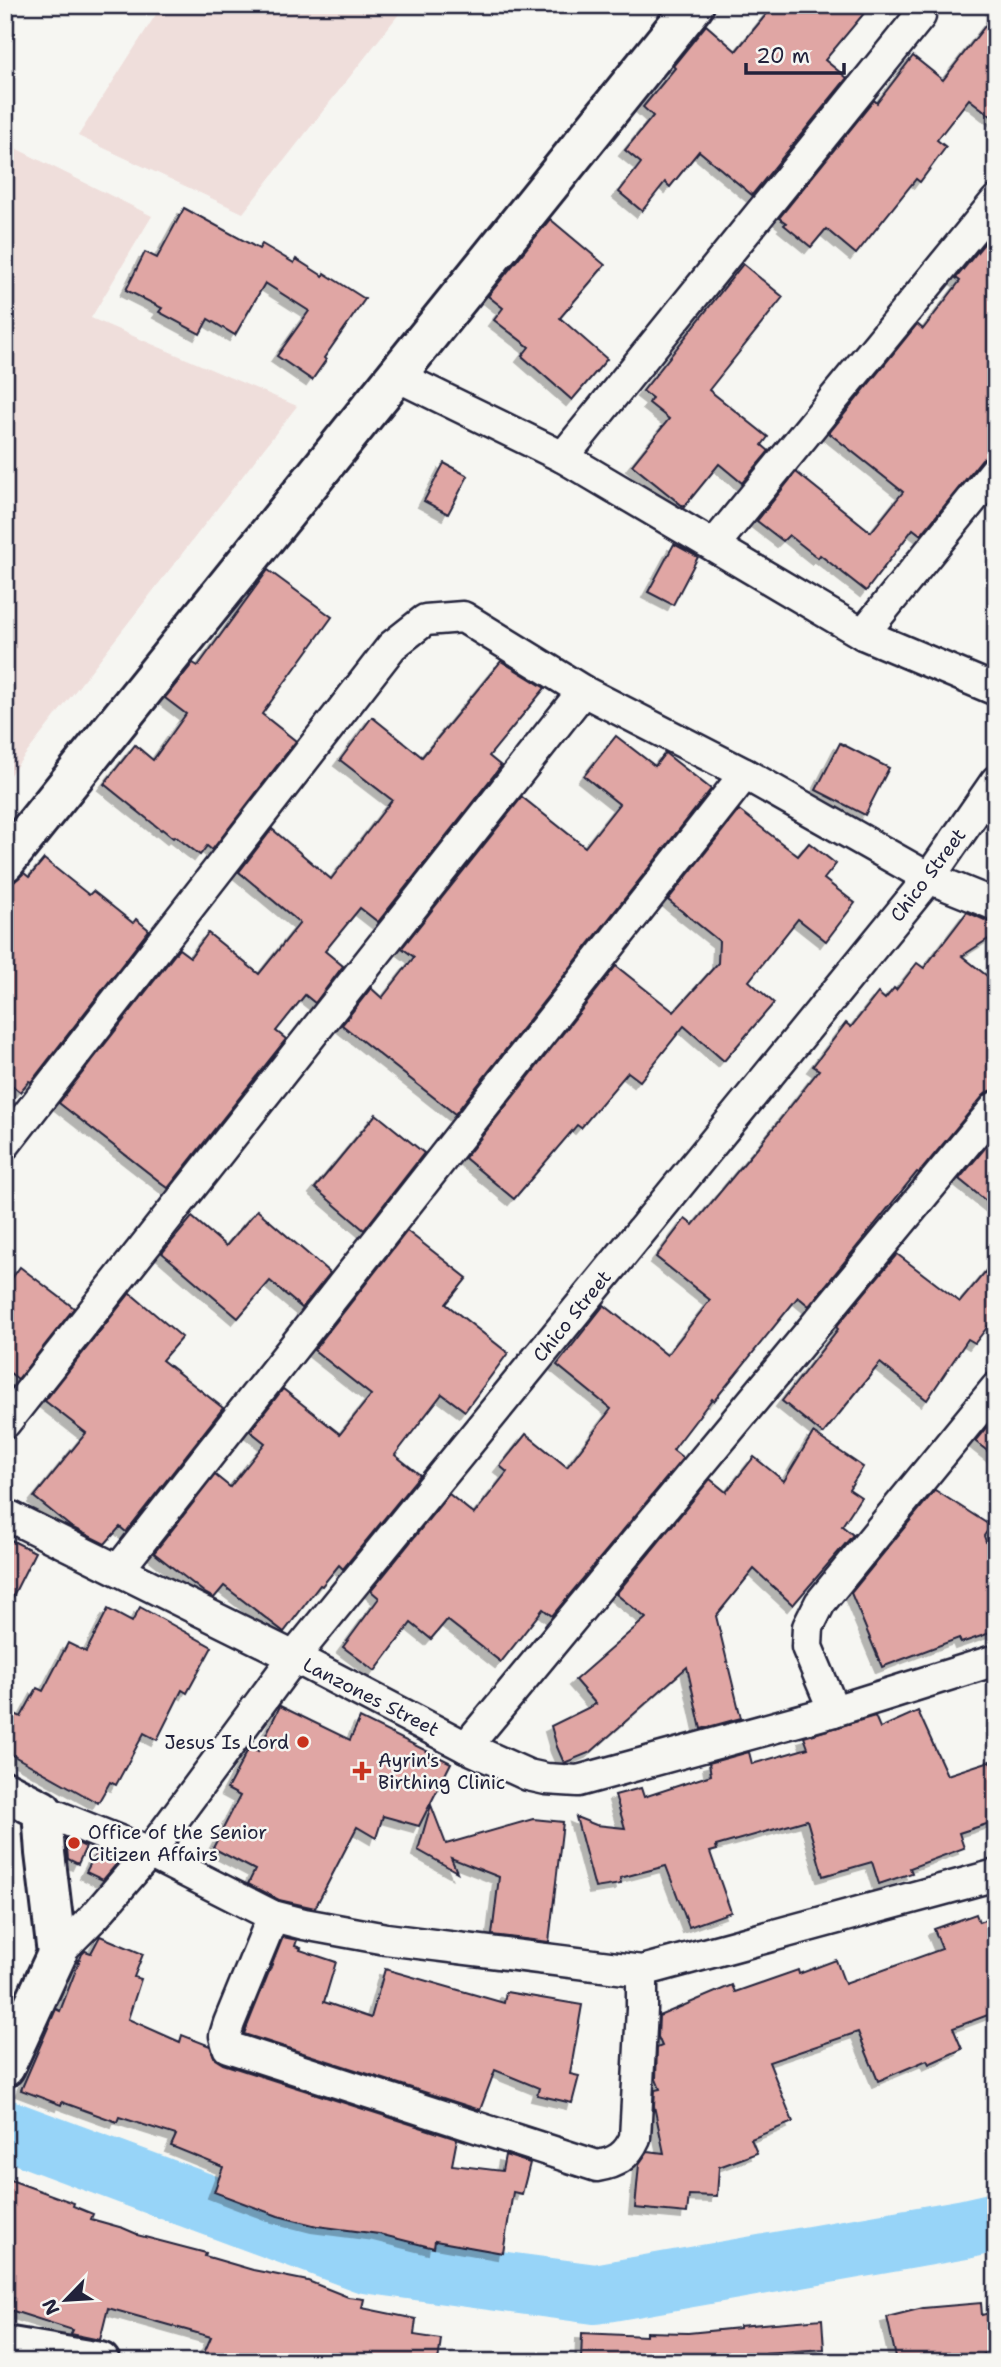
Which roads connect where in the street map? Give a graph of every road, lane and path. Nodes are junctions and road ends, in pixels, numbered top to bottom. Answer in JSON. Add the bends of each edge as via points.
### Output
{"nodes":[{"id":1,"x":694,"y":5,"type":"edge"},
{"id":2,"x":920,"y":16,"type":"dead end"},
{"id":3,"x":996,"y":201,"type":"edge"},
{"id":4,"x":395,"y":375,"type":"junction"},
{"id":5,"x":563,"y":457,"type":"junction"},
{"id":6,"x":996,"y":470,"type":"edge"},
{"id":7,"x":714,"y":545,"type":"junction"},
{"id":8,"x":863,"y":634,"type":"junction"},
{"id":9,"x":996,"y":690,"type":"edge"},
{"id":10,"x":583,"y":691,"type":"junction"},
{"id":11,"x":745,"y":774,"type":"junction"},
{"id":12,"x":996,"y":781,"type":"edge"},
{"id":13,"x":5,"y":862,"type":"edge"},
{"id":14,"x":929,"y":878,"type":"junction"},
{"id":15,"x":996,"y":905,"type":"edge"},
{"id":16,"x":996,"y":1107,"type":"edge"},
{"id":17,"x":5,"y":1144,"type":"edge"},
{"id":18,"x":996,"y":1388,"type":"edge"},
{"id":19,"x":5,"y":1423,"type":"edge"},
{"id":20,"x":5,"y":1514,"type":"edge"},
{"id":21,"x":119,"y":1569,"type":"junction"},
{"id":22,"x":294,"y":1657,"type":"junction"},
{"id":23,"x":996,"y":1660,"type":"edge"},
{"id":24,"x":834,"y":1711,"type":"junction"},
{"id":25,"x":466,"y":1746,"type":"junction"},
{"id":26,"x":5,"y":1791,"type":"edge"},
{"id":27,"x":42,"y":1810,"type":"junction"},
{"id":28,"x":149,"y":1853,"type":"junction"},
{"id":29,"x":996,"y":1875,"type":"edge"},
{"id":30,"x":273,"y":1916,"type":"junction"},
{"id":31,"x":57,"y":1954,"type":"junction"},
{"id":32,"x":642,"y":1971,"type":"junction"},
{"id":33,"x":5,"y":2067,"type":"edge"},
{"id":34,"x":5,"y":2346,"type":"edge"},
{"id":35,"x":100,"y":2362,"type":"edge"}],
"edges":[{"from":1,"to":4,"type":"street"},
{"from":2,"to":5,"type":"street"},
{"from":3,"to":7,"type":"street"},
{"from":4,"to":5,"type":"street"},
{"from":4,"to":13,"type":"street"},
{"from":5,"to":7,"type":"street"},
{"from":6,"to":8,"type":"street"},
{"from":7,"to":8,"type":"street"},
{"from":8,"to":9,"type":"street"},
{"from":10,"to":11,"type":"street"},
{"from":10,"to":17,"type":"street","via":[[463,617],[425,620],[393,646]]},
{"from":10,"to":19,"type":"street"},
{"from":11,"to":14,"type":"street"},
{"from":11,"to":21,"type":"street"},
{"from":12,"to":14,"type":"street","name":"Chico Street"},
{"from":14,"to":15,"type":"street"},
{"from":14,"to":22,"type":"street","name":"Chico Street"},
{"from":16,"to":25,"type":"street"},
{"from":18,"to":24,"type":"street","via":[[820,1604],[808,1627],[807,1647]]},
{"from":20,"to":21,"type":"street","name":"Lanzones Street"},
{"from":21,"to":22,"type":"street","name":"Lanzones Street"},
{"from":22,"to":25,"type":"street","name":"Lanzones Street"},
{"from":22,"to":28,"type":"street","name":"Chico Street"},
{"from":23,"to":24,"type":"street","name":"Lanzones Street"},
{"from":24,"to":25,"type":"street","name":"Lanzones Street","via":[[578,1781],[528,1775]]},
{"from":26,"to":27,"type":"street"},
{"from":27,"to":28,"type":"street"},
{"from":27,"to":31,"type":"street"},
{"from":28,"to":30,"type":"street"},
{"from":28,"to":31,"type":"street","name":"Chico Street"},
{"from":29,"to":32,"type":"street"},
{"from":30,"to":32,"type":"street","via":[[386,1939]]},
{"from":30,"to":32,"type":"street","via":[[229,2023],[228,2047],[597,2166],[613,2163],[629,2151],[635,2138]]},
{"from":31,"to":33,"type":"street"},
{"from":34,"to":35,"type":"street"}]}
